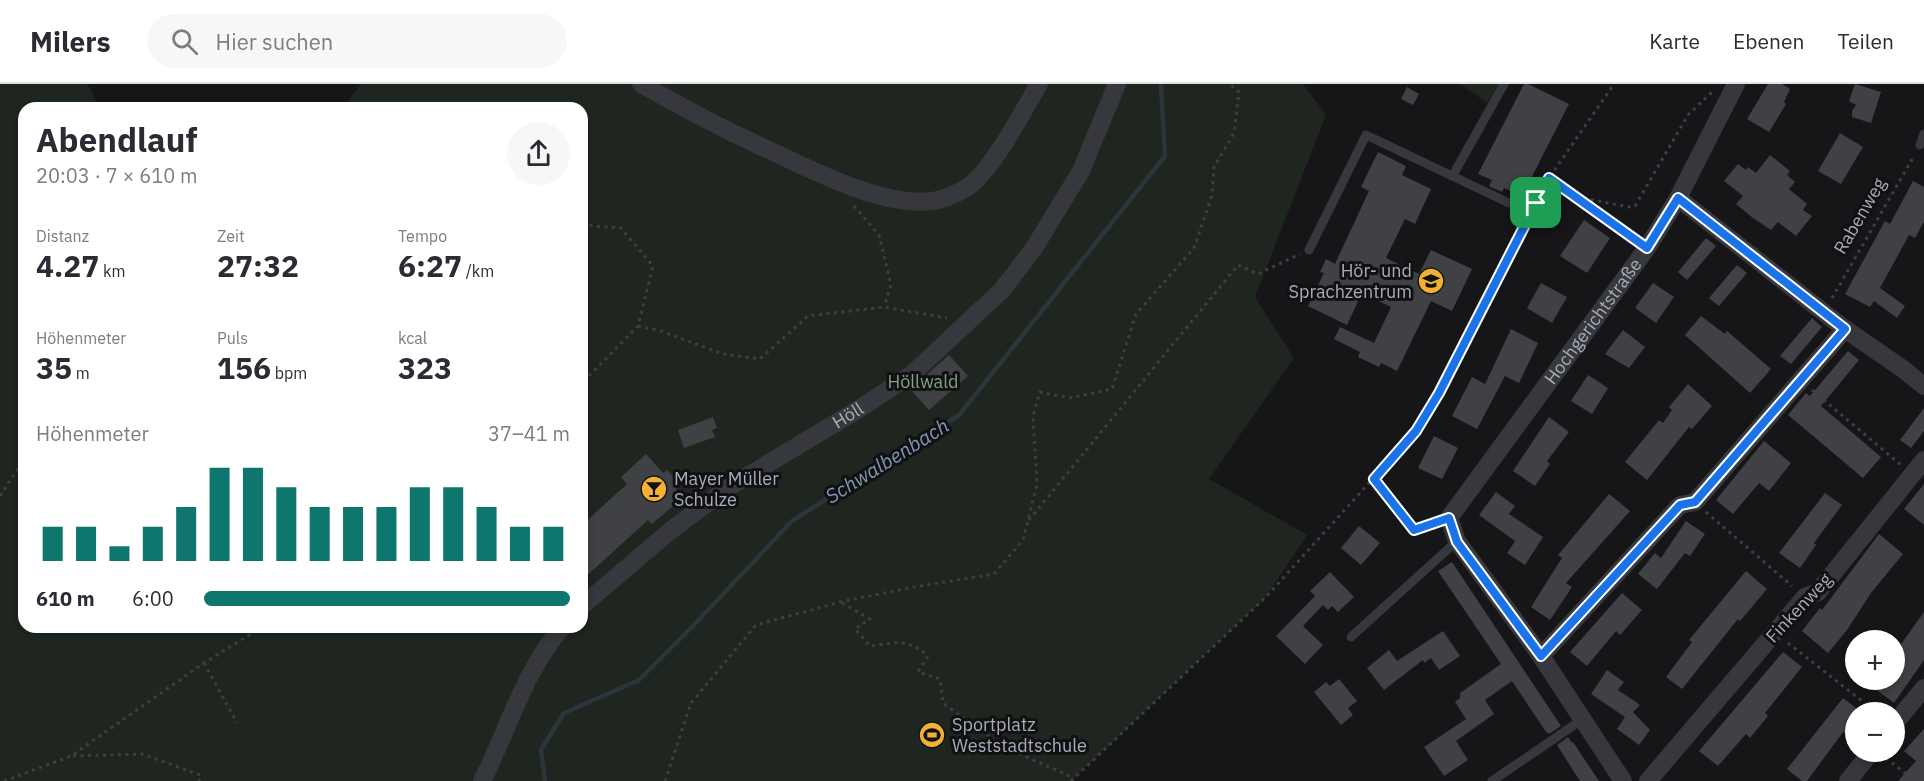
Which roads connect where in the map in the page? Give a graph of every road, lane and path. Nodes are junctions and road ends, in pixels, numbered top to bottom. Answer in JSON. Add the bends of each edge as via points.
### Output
{"nodes":[{"id":1,"x":642,"y":84,"type":"edge"},
{"id":2,"x":1039,"y":84,"type":"edge"},
{"id":3,"x":1117,"y":84,"type":"edge"},
{"id":4,"x":1230,"y":84,"type":"edge"},
{"id":5,"x":1504,"y":84,"type":"edge"},
{"id":6,"x":1614,"y":84,"type":"edge"},
{"id":7,"x":1736,"y":84,"type":"edge"},
{"id":8,"x":1712,"y":92,"type":"dead end"},
{"id":9,"x":1924,"y":134,"type":"edge"},
{"id":10,"x":1920,"y":145,"type":"joint"},
{"id":11,"x":1452,"y":175,"type":"junction"},
{"id":12,"x":1549,"y":178,"type":"junction"},
{"id":13,"x":1576,"y":197,"type":"junction"},
{"id":14,"x":1678,"y":198,"type":"junction"},
{"id":15,"x":851,"y":203,"type":"dead end"},
{"id":16,"x":1509,"y":203,"type":"dead end"},
{"id":17,"x":588,"y":225,"type":"edge"},
{"id":18,"x":1647,"y":248,"type":"junction"},
{"id":19,"x":1309,"y":250,"type":"joint"},
{"id":20,"x":884,"y":307,"type":"junction"},
{"id":21,"x":1824,"y":312,"type":"junction"},
{"id":22,"x":969,"y":322,"type":"junction"},
{"id":23,"x":638,"y":326,"type":"junction"},
{"id":24,"x":1845,"y":329,"type":"junction"},
{"id":25,"x":588,"y":377,"type":"edge"},
{"id":26,"x":1802,"y":381,"type":"junction"},
{"id":27,"x":1924,"y":386,"type":"edge"},
{"id":28,"x":1924,"y":460,"type":"edge"},
{"id":29,"x":18,"y":469,"type":"edge"},
{"id":30,"x":1913,"y":474,"type":"junction"},
{"id":31,"x":1374,"y":479,"type":"junction"},
{"id":32,"x":0,"y":496,"type":"edge"},
{"id":33,"x":1695,"y":502,"type":"junction"},
{"id":34,"x":1449,"y":518,"type":"junction"},
{"id":35,"x":1027,"y":522,"type":"junction"},
{"id":36,"x":1457,"y":542,"type":"junction"},
{"id":37,"x":1805,"y":597,"type":"junction"},
{"id":38,"x":588,"y":601,"type":"edge"},
{"id":39,"x":840,"y":602,"type":"junction"},
{"id":40,"x":252,"y":633,"type":"edge"},
{"id":41,"x":557,"y":633,"type":"edge"},
{"id":42,"x":1775,"y":633,"type":"junction"},
{"id":43,"x":1351,"y":637,"type":"dead end"},
{"id":44,"x":1541,"y":656,"type":"junction"},
{"id":45,"x":204,"y":663,"type":"junction"},
{"id":46,"x":1924,"y":688,"type":"edge"},
{"id":47,"x":1863,"y":702,"type":"edge"},
{"id":48,"x":1905,"y":711,"type":"edge"},
{"id":49,"x":1583,"y":719,"type":"junction"},
{"id":50,"x":237,"y":723,"type":"dead end"},
{"id":51,"x":71,"y":756,"type":"junction"},
{"id":52,"x":1863,"y":762,"type":"edge"},
{"id":53,"x":1891,"y":762,"type":"edge"},
{"id":54,"x":1073,"y":780,"type":"edge"},
{"id":55,"x":4,"y":781,"type":"edge"},
{"id":56,"x":199,"y":781,"type":"edge"},
{"id":57,"x":482,"y":781,"type":"edge"},
{"id":58,"x":664,"y":781,"type":"edge"},
{"id":59,"x":1492,"y":781,"type":"edge"},
{"id":60,"x":1623,"y":781,"type":"edge"},
{"id":61,"x":1648,"y":781,"type":"edge"},
{"id":62,"x":1848,"y":781,"type":"edge"},
{"id":63,"x":1915,"y":781,"type":"edge"}],
"edges":[{"from":1,"to":2,"type":"street","via":[[716,126],[831,179],[875,195],[932,201],[967,188],[983,172]]},
{"from":3,"to":22,"type":"street","name":"Höll","via":[[1081,171],[1053,219],[1002,290]]},
{"from":4,"to":35,"type":"path","via":[[1239,92],[1234,133],[1214,167],[1212,195],[1194,248],[1136,314],[1112,389],[1070,398],[1040,392],[1033,416],[1037,484]]},
{"from":5,"to":11,"type":"lane"},
{"from":6,"to":12,"type":"path"},
{"from":7,"to":14,"type":"street","name":"Hochgerichtstraße"},
{"from":8,"to":13,"type":"path","via":[[1688,115],[1635,206]]},
{"from":9,"to":10,"type":"lane"},
{"from":10,"to":21,"type":"path","name":"Rabenweg"},
{"from":11,"to":16,"type":"lane"},
{"from":11,"to":19,"type":"lane","via":[[1366,135]]},
{"from":12,"to":13,"type":"path"},
{"from":12,"to":31,"type":"path","via":[[1439,393],[1416,431]]},
{"from":13,"to":18,"type":"path"},
{"from":14,"to":18,"type":"street","name":"Hochgerichtstraße"},
{"from":14,"to":21,"type":"street"},
{"from":15,"to":20,"type":"path","via":[[879,235],[891,285]]},
{"from":17,"to":23,"type":"path","via":[[621,228],[653,266]]},
{"from":18,"to":34,"type":"street","name":"Hochgerichtstraße"},
{"from":19,"to":35,"type":"path","via":[[1258,274],[1238,265]]},
{"from":20,"to":22,"type":"path"},
{"from":20,"to":23,"type":"path","via":[[808,316],[760,359],[723,354]]},
{"from":21,"to":24,"type":"street"},
{"from":22,"to":38,"type":"street","name":"Höll","via":[[912,374],[726,489]]},
{"from":23,"to":25,"type":"path"},
{"from":24,"to":26,"type":"street"},
{"from":24,"to":27,"type":"street"},
{"from":26,"to":30,"type":"path"},
{"from":26,"to":33,"type":"street"},
{"from":28,"to":30,"type":"street","name":"Finkenweg"},
{"from":29,"to":32,"type":"path"},
{"from":30,"to":37,"type":"street","name":"Finkenweg","via":[[1818,591]]},
{"from":31,"to":34,"type":"path","via":[[1414,530]]},
{"from":31,"to":54,"type":"path","via":[[1265,598]]},
{"from":33,"to":37,"type":"path"},
{"from":33,"to":44,"type":"street","via":[[1680,505]]},
{"from":34,"to":36,"type":"street"},
{"from":35,"to":39,"type":"path","via":[[1023,540],[994,574]]},
{"from":36,"to":43,"type":"lane"},
{"from":36,"to":44,"type":"street"},
{"from":37,"to":42,"type":"street","name":"Finkenweg"},
{"from":39,"to":54,"type":"path","via":[[870,619],[855,630],[870,646],[907,642],[928,656],[918,672],[940,679],[943,704],[1000,745]]},
{"from":39,"to":58,"type":"path","via":[[756,625],[691,703]]},
{"from":40,"to":45,"type":"path"},
{"from":41,"to":57,"type":"street","via":[[513,711]]},
{"from":42,"to":47,"type":"path"},
{"from":42,"to":61,"type":"street","name":"Finkenweg"},
{"from":44,"to":49,"type":"street"},
{"from":45,"to":50,"type":"path"},
{"from":45,"to":51,"type":"path"},
{"from":46,"to":48,"type":"street"},
{"from":49,"to":59,"type":"lane"},
{"from":49,"to":60,"type":"street"},
{"from":51,"to":55,"type":"path"},
{"from":51,"to":56,"type":"path","via":[[142,754],[200,775]]},
{"from":52,"to":62,"type":"street"},
{"from":53,"to":63,"type":"path"}]}
